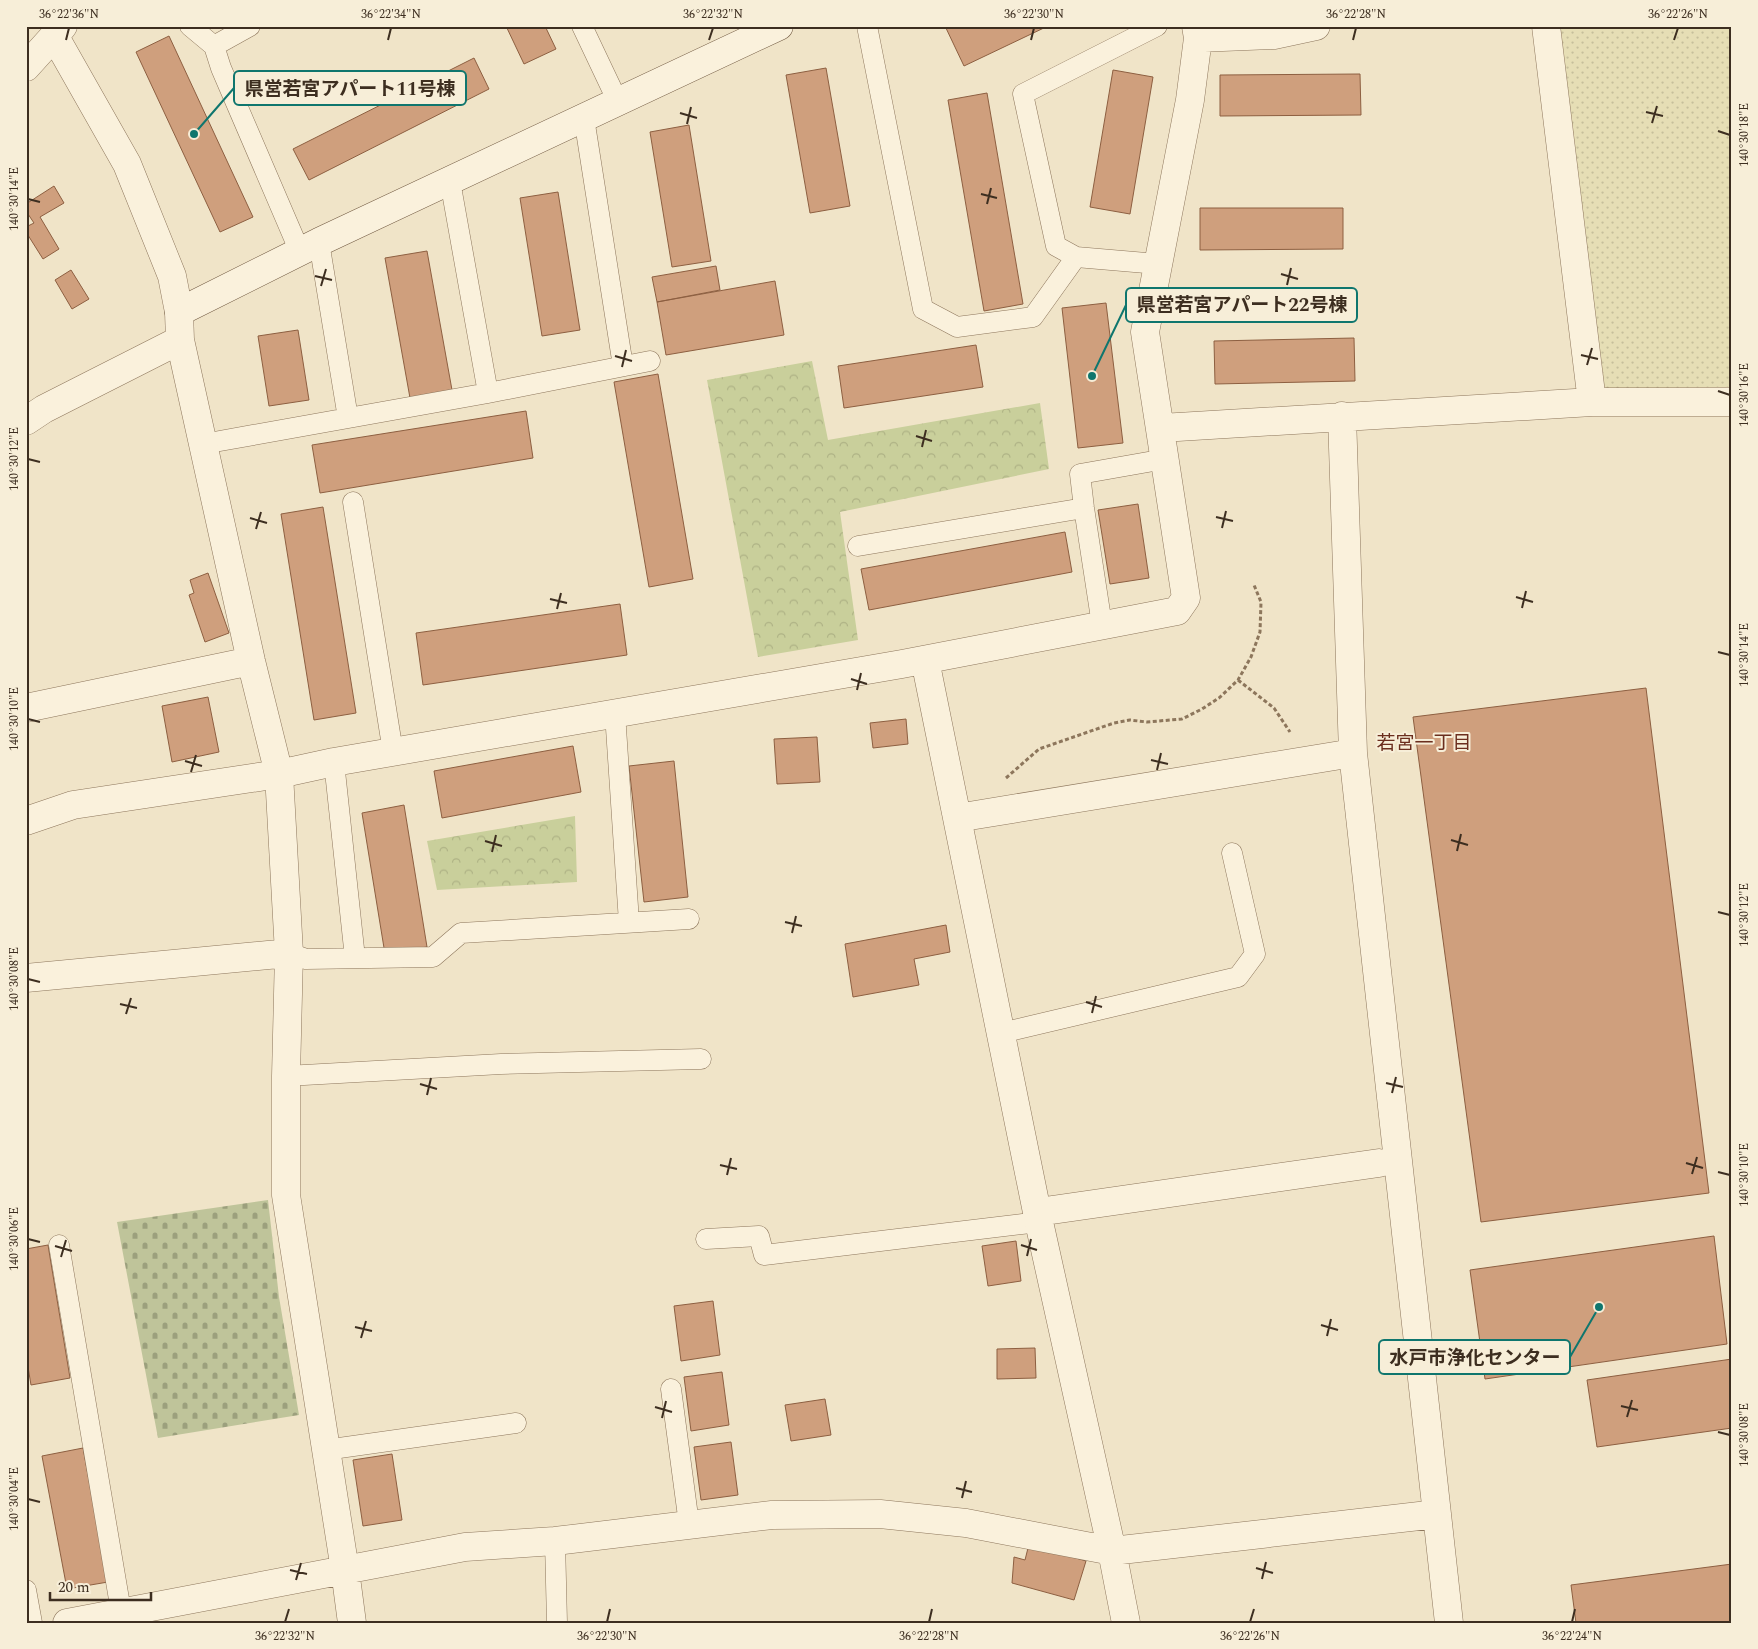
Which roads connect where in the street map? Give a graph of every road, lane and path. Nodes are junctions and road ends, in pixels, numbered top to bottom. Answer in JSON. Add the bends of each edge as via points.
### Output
{"nodes":[{"id":1,"x":190,"y":26,"type":"edge"},
{"id":2,"x":250,"y":26,"type":"edge"},
{"id":3,"x":582,"y":26,"type":"edge"},
{"id":4,"x":780,"y":26,"type":"edge"},
{"id":5,"x":867,"y":26,"type":"edge"},
{"id":6,"x":1157,"y":26,"type":"edge"},
{"id":7,"x":1316,"y":26,"type":"edge"},
{"id":8,"x":1546,"y":26,"type":"edge"},
{"id":9,"x":59,"y":32,"type":"edge"},
{"id":10,"x":752,"y":32,"type":"edge"},
{"id":11,"x":1197,"y":32,"type":"edge"},
{"id":12,"x":214,"y":46,"type":"junction"},
{"id":13,"x":26,"y":66,"type":"edge"},
{"id":14,"x":618,"y":102,"type":"junction"},
{"id":15,"x":584,"y":118,"type":"junction"},
{"id":16,"x":450,"y":181,"type":"junction"},
{"id":17,"x":309,"y":247,"type":"junction"},
{"id":18,"x":1076,"y":257,"type":"junction"},
{"id":19,"x":1158,"y":264,"type":"junction"},
{"id":20,"x":179,"y":312,"type":"junction"},
{"id":21,"x":180,"y":340,"type":"junction"},
{"id":22,"x":650,"y":361,"type":"dead end"},
{"id":23,"x":623,"y":366,"type":"junction"},
{"id":24,"x":488,"y":393,"type":"junction"},
{"id":25,"x":1592,"y":402,"type":"junction"},
{"id":26,"x":1732,"y":402,"type":"edge"},
{"id":27,"x":1342,"y":416,"type":"junction"},
{"id":28,"x":348,"y":418,"type":"junction"},
{"id":29,"x":26,"y":421,"type":"edge"},
{"id":30,"x":1161,"y":428,"type":"junction"},
{"id":31,"x":203,"y":444,"type":"junction"},
{"id":32,"x":1165,"y":459,"type":"junction"},
{"id":33,"x":353,"y":502,"type":"dead end"},
{"id":34,"x":1084,"y":508,"type":"junction"},
{"id":35,"x":858,"y":546,"type":"dead end"},
{"id":36,"x":1254,"y":585,"type":"dead end"},
{"id":37,"x":1102,"y":626,"type":"junction"},
{"id":38,"x":926,"y":660,"type":"junction"},
{"id":39,"x":251,"y":661,"type":"junction"},
{"id":40,"x":1238,"y":680,"type":"junction"},
{"id":41,"x":26,"y":708,"type":"edge"},
{"id":42,"x":615,"y":713,"type":"junction"},
{"id":43,"x":392,"y":752,"type":"junction"},
{"id":44,"x":1353,"y":754,"type":"junction"},
{"id":45,"x":334,"y":762,"type":"junction"},
{"id":46,"x":1302,"y":762,"type":"junction"},
{"id":47,"x":279,"y":774,"type":"junction"},
{"id":48,"x":987,"y":812,"type":"junction"},
{"id":49,"x":957,"y":818,"type":"junction"},
{"id":50,"x":26,"y":822,"type":"edge"},
{"id":51,"x":1232,"y":853,"type":"dead end"},
{"id":52,"x":689,"y":919,"type":"dead end"},
{"id":53,"x":630,"y":922,"type":"junction"},
{"id":54,"x":289,"y":953,"type":"junction"},
{"id":55,"x":355,"y":958,"type":"junction"},
{"id":56,"x":26,"y":978,"type":"edge"},
{"id":57,"x":1001,"y":1033,"type":"junction"},
{"id":58,"x":700,"y":1059,"type":"dead end"},
{"id":59,"x":286,"y":1076,"type":"junction"},
{"id":60,"x":1379,"y":1163,"type":"dead end"},
{"id":61,"x":1038,"y":1217,"type":"junction"},
{"id":62,"x":706,"y":1239,"type":"dead end"},
{"id":63,"x":60,"y":1245,"type":"dead end"},
{"id":64,"x":671,"y":1389,"type":"dead end"},
{"id":65,"x":516,"y":1422,"type":"dead end"},
{"id":66,"x":325,"y":1450,"type":"junction"},
{"id":67,"x":1437,"y":1514,"type":"junction"},
{"id":68,"x":689,"y":1524,"type":"junction"},
{"id":69,"x":555,"y":1541,"type":"junction"},
{"id":70,"x":1112,"y":1551,"type":"junction"},
{"id":71,"x":345,"y":1570,"type":"junction"},
{"id":72,"x":26,"y":1590,"type":"edge"},
{"id":73,"x":121,"y":1611,"type":"junction"},
{"id":74,"x":32,"y":1623,"type":"edge"},
{"id":75,"x":67,"y":1623,"type":"edge"},
{"id":76,"x":352,"y":1623,"type":"edge"},
{"id":77,"x":557,"y":1623,"type":"edge"},
{"id":78,"x":1126,"y":1623,"type":"edge"},
{"id":79,"x":1449,"y":1623,"type":"edge"}],
"edges":[{"from":1,"to":12,"type":"lane"},
{"from":2,"to":12,"type":"lane"},
{"from":3,"to":14,"type":"lane"},
{"from":4,"to":10,"type":"street"},
{"from":5,"to":18,"type":"lane","via":[[923,309],[957,327],[1033,317]]},
{"from":6,"to":18,"type":"lane","via":[[1023,94],[1056,246]]},
{"from":7,"to":11,"type":"street","via":[[1274,35]]},
{"from":8,"to":25,"type":"street"},
{"from":9,"to":13,"type":"street"},
{"from":9,"to":20,"type":"street","via":[[127,164],[172,276]]},
{"from":10,"to":14,"type":"street"},
{"from":11,"to":19,"type":"street","via":[[1190,100]]},
{"from":12,"to":17,"type":"lane","via":[[221,68]]},
{"from":14,"to":15,"type":"street"},
{"from":15,"to":16,"type":"street"},
{"from":15,"to":23,"type":"lane"},
{"from":16,"to":17,"type":"street"},
{"from":16,"to":24,"type":"lane"},
{"from":17,"to":20,"type":"street"},
{"from":17,"to":28,"type":"lane"},
{"from":18,"to":19,"type":"lane"},
{"from":19,"to":30,"type":"street","via":[[1146,332]]},
{"from":20,"to":21,"type":"street"},
{"from":21,"to":29,"type":"street"},
{"from":21,"to":31,"type":"street"},
{"from":22,"to":23,"type":"lane"},
{"from":23,"to":24,"type":"lane"},
{"from":24,"to":28,"type":"lane"},
{"from":25,"to":26,"type":"street"},
{"from":25,"to":27,"type":"street"},
{"from":27,"to":30,"type":"street"},
{"from":27,"to":44,"type":"street"},
{"from":28,"to":31,"type":"lane"},
{"from":30,"to":32,"type":"street"},
{"from":31,"to":39,"type":"street"},
{"from":32,"to":34,"type":"lane","via":[[1080,474]]},
{"from":32,"to":37,"type":"street","via":[[1186,598],[1177,610]]},
{"from":33,"to":43,"type":"lane"},
{"from":34,"to":35,"type":"lane"},
{"from":34,"to":37,"type":"lane"},
{"from":36,"to":40,"type":"path","via":[[1260,602],[1260,632]]},
{"from":37,"to":38,"type":"street"},
{"from":38,"to":42,"type":"street"},
{"from":38,"to":49,"type":"street"},
{"from":39,"to":41,"type":"street"},
{"from":39,"to":47,"type":"street"},
{"from":40,"to":46,"type":"path","via":[[1274,708],[1289,729]]},
{"from":40,"to":48,"type":"path","via":[[1219,698],[1182,718],[1114,723],[1039,749],[996,787]]},
{"from":42,"to":43,"type":"street"},
{"from":42,"to":53,"type":"lane"},
{"from":43,"to":45,"type":"street"},
{"from":44,"to":46,"type":"street"},
{"from":44,"to":67,"type":"street"},
{"from":45,"to":47,"type":"street"},
{"from":45,"to":55,"type":"lane"},
{"from":46,"to":48,"type":"street"},
{"from":47,"to":50,"type":"street","via":[[73,805]]},
{"from":47,"to":54,"type":"street"},
{"from":48,"to":49,"type":"street"},
{"from":49,"to":57,"type":"street"},
{"from":51,"to":57,"type":"lane","via":[[1255,954],[1238,977]]},
{"from":52,"to":53,"type":"lane"},
{"from":53,"to":55,"type":"lane","via":[[461,933],[433,957]]},
{"from":54,"to":55,"type":"lane","via":[[306,959]]},
{"from":54,"to":56,"type":"street"},
{"from":54,"to":59,"type":"street"},
{"from":57,"to":61,"type":"street"},
{"from":58,"to":59,"type":"lane","via":[[501,1064]]},
{"from":59,"to":66,"type":"street","via":[[286,1195]]},
{"from":60,"to":61,"type":"street"},
{"from":61,"to":62,"type":"lane","via":[[764,1255],[759,1236]]},
{"from":61,"to":70,"type":"street"},
{"from":63,"to":73,"type":"lane"},
{"from":64,"to":68,"type":"lane"},
{"from":65,"to":66,"type":"lane"},
{"from":66,"to":71,"type":"street"},
{"from":67,"to":70,"type":"street"},
{"from":67,"to":79,"type":"street"},
{"from":68,"to":69,"type":"street"},
{"from":68,"to":70,"type":"street","via":[[772,1515],[880,1514],[966,1523]]},
{"from":69,"to":71,"type":"street","via":[[465,1547]]},
{"from":69,"to":77,"type":"lane"},
{"from":70,"to":78,"type":"street"},
{"from":71,"to":73,"type":"street"},
{"from":71,"to":76,"type":"street"},
{"from":72,"to":74,"type":"lane"},
{"from":73,"to":75,"type":"street"}]}
